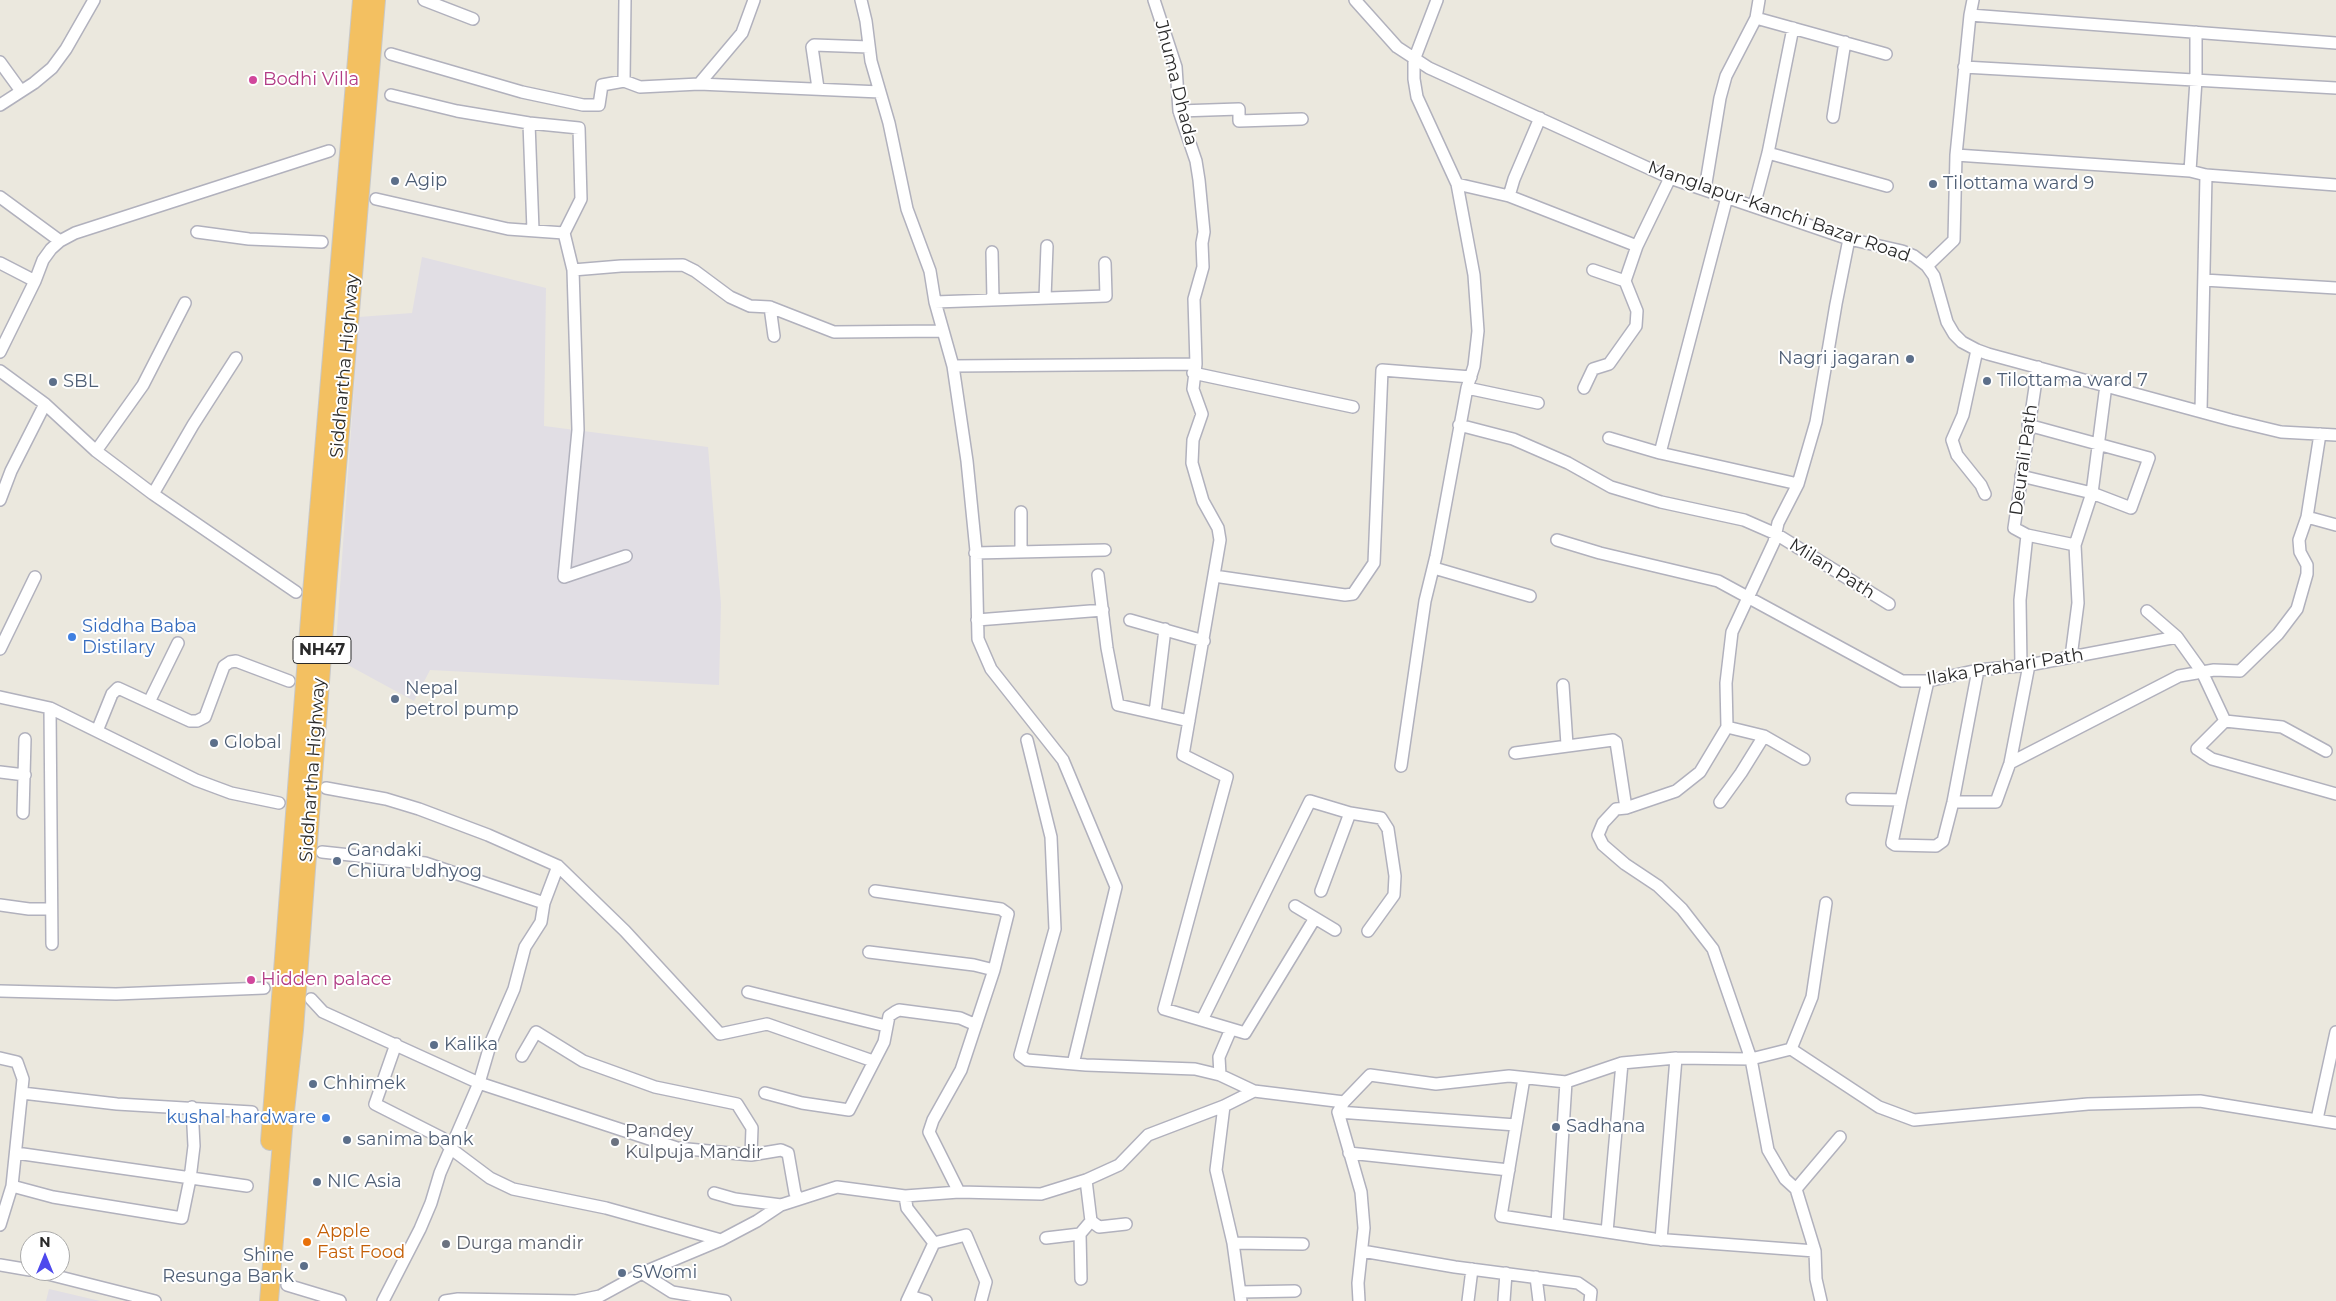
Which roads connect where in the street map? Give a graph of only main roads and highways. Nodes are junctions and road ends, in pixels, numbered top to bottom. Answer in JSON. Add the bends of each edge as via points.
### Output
{"nodes":[{"id":1,"x":362,"y":0,"type":"edge"},
{"id":2,"x":376,"y":0,"type":"edge"},
{"id":3,"x":258,"y":1301,"type":"edge"},
{"id":4,"x":269,"y":1301,"type":"edge"}],
"edges":[{"from":1,"to":3,"type":"highway","name":"Siddhartha Highway","number":"NH47"},
{"from":2,"to":4,"type":"highway","name":"Siddhartha Highway","number":"NH47","via":[[294,1030]]}]}
